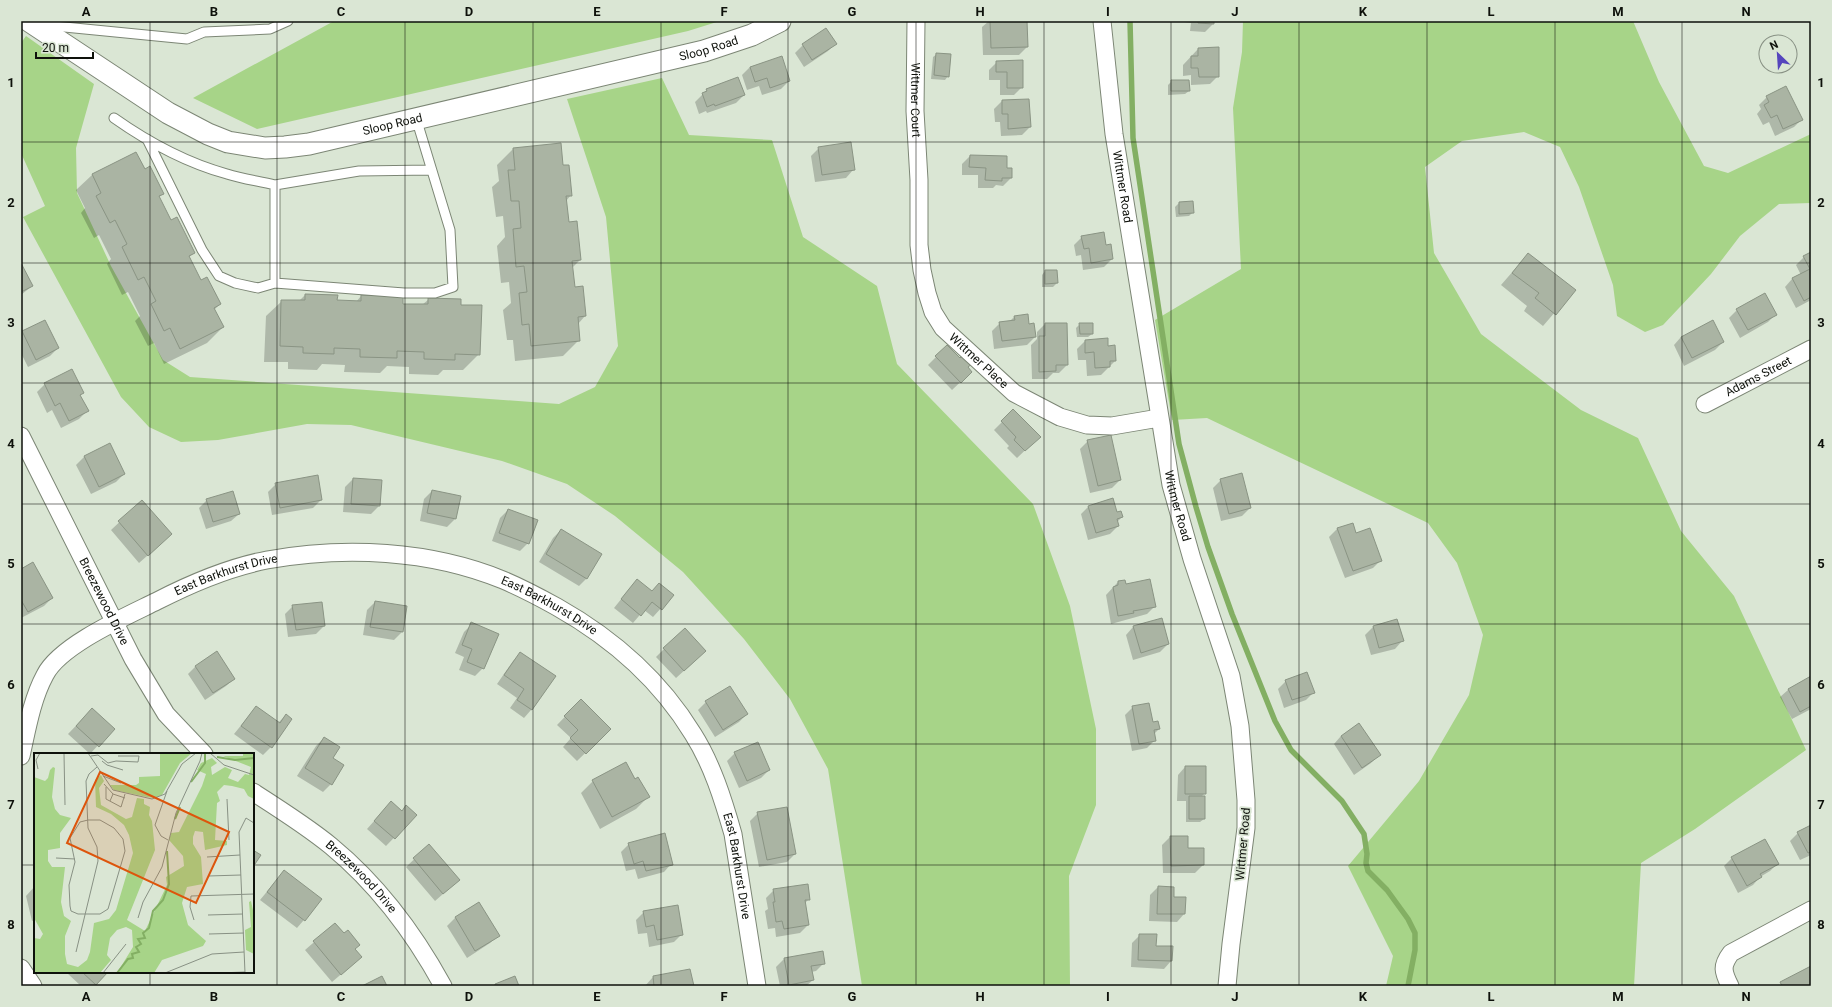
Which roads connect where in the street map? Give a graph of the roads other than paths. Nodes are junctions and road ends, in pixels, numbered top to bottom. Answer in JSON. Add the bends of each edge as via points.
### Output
{"nodes":[{"id":1,"x":288,"y":21,"type":"edge"},
{"id":2,"x":780,"y":21,"type":"edge"},
{"id":3,"x":916,"y":21,"type":"edge"},
{"id":4,"x":1102,"y":21,"type":"edge"},
{"id":5,"x":32,"y":23,"type":"edge"},
{"id":6,"x":114,"y":118,"type":"dead end"},
{"id":7,"x":416,"y":118,"type":"junction"},
{"id":8,"x":147,"y":139,"type":"junction"},
{"id":9,"x":431,"y":170,"type":"junction"},
{"id":10,"x":919,"y":180,"type":"joint"},
{"id":11,"x":275,"y":185,"type":"junction"},
{"id":12,"x":275,"y":283,"type":"junction"},
{"id":13,"x":1811,"y":349,"type":"edge"},
{"id":14,"x":1705,"y":404,"type":"dead end"},
{"id":15,"x":1160,"y":418,"type":"junction"},
{"id":16,"x":21,"y":436,"type":"edge"},
{"id":17,"x":115,"y":622,"type":"junction"},
{"id":18,"x":203,"y":753,"type":"edge"},
{"id":19,"x":21,"y":756,"type":"edge"},
{"id":20,"x":254,"y":793,"type":"edge"},
{"id":21,"x":1811,"y":910,"type":"edge"},
{"id":22,"x":21,"y":968,"type":"edge"},
{"id":23,"x":32,"y":986,"type":"edge"},
{"id":24,"x":443,"y":986,"type":"edge"},
{"id":25,"x":757,"y":986,"type":"edge"},
{"id":26,"x":1227,"y":986,"type":"edge"},
{"id":27,"x":1730,"y":986,"type":"edge"}],
"edges":[{"from":1,"to":5,"type":"lane","via":[[270,29],[204,32],[188,39]]},
{"from":2,"to":7,"type":"street","name":"Sloop Road","via":[[752,35],[704,51]]},
{"from":3,"to":10,"type":"street","name":"Wittmer Court","via":[[915,112]]},
{"from":4,"to":15,"type":"street","name":"Wittmer Road","via":[[1114,134]]},
{"from":5,"to":7,"type":"street","name":"Sloop Road","via":[[168,112],[228,142],[265,148],[309,144]]},
{"from":6,"to":8,"type":"lane"},
{"from":7,"to":9,"type":"lane"},
{"from":8,"to":11,"type":"lane","via":[[199,165]]},
{"from":8,"to":12,"type":"lane","via":[[202,250],[219,276],[258,288]]},
{"from":9,"to":11,"type":"lane","via":[[359,171]]},
{"from":9,"to":12,"type":"lane","via":[[450,230],[453,287],[435,293],[404,293]]},
{"from":10,"to":15,"type":"street","name":"Wittmer Place","via":[[918,223],[922,270],[933,312],[943,328],[1014,393],[1060,417],[1087,425],[1112,426]]},
{"from":11,"to":12,"type":"lane"},
{"from":13,"to":14,"type":"street","name":"Adams Street"},
{"from":15,"to":26,"type":"street","name":"Wittmer Road","via":[[1171,485],[1181,525],[1231,676],[1240,726],[1246,828]]},
{"from":16,"to":17,"type":"street","name":"Breezewood Drive"},
{"from":17,"to":18,"type":"street","name":"Breezewood Drive","via":[[133,659],[166,714]]},
{"from":17,"to":19,"type":"street","name":"East Barkhurst Drive","via":[[75,645],[45,673],[36,696]]},
{"from":17,"to":25,"type":"street","name":"East Barkhurst Drive","via":[[176,591],[240,567],[265,560],[347,552],[434,560],[469,568],[529,592],[582,621],[628,657],[665,694],[694,736],[708,763],[720,789],[733,834]]},
{"from":20,"to":24,"type":"street","name":"Breezewood Drive","via":[[331,846],[373,887],[409,931]]},
{"from":21,"to":27,"type":"street","via":[[1731,953],[1724,962]]},
{"from":22,"to":23,"type":"street"}]}
